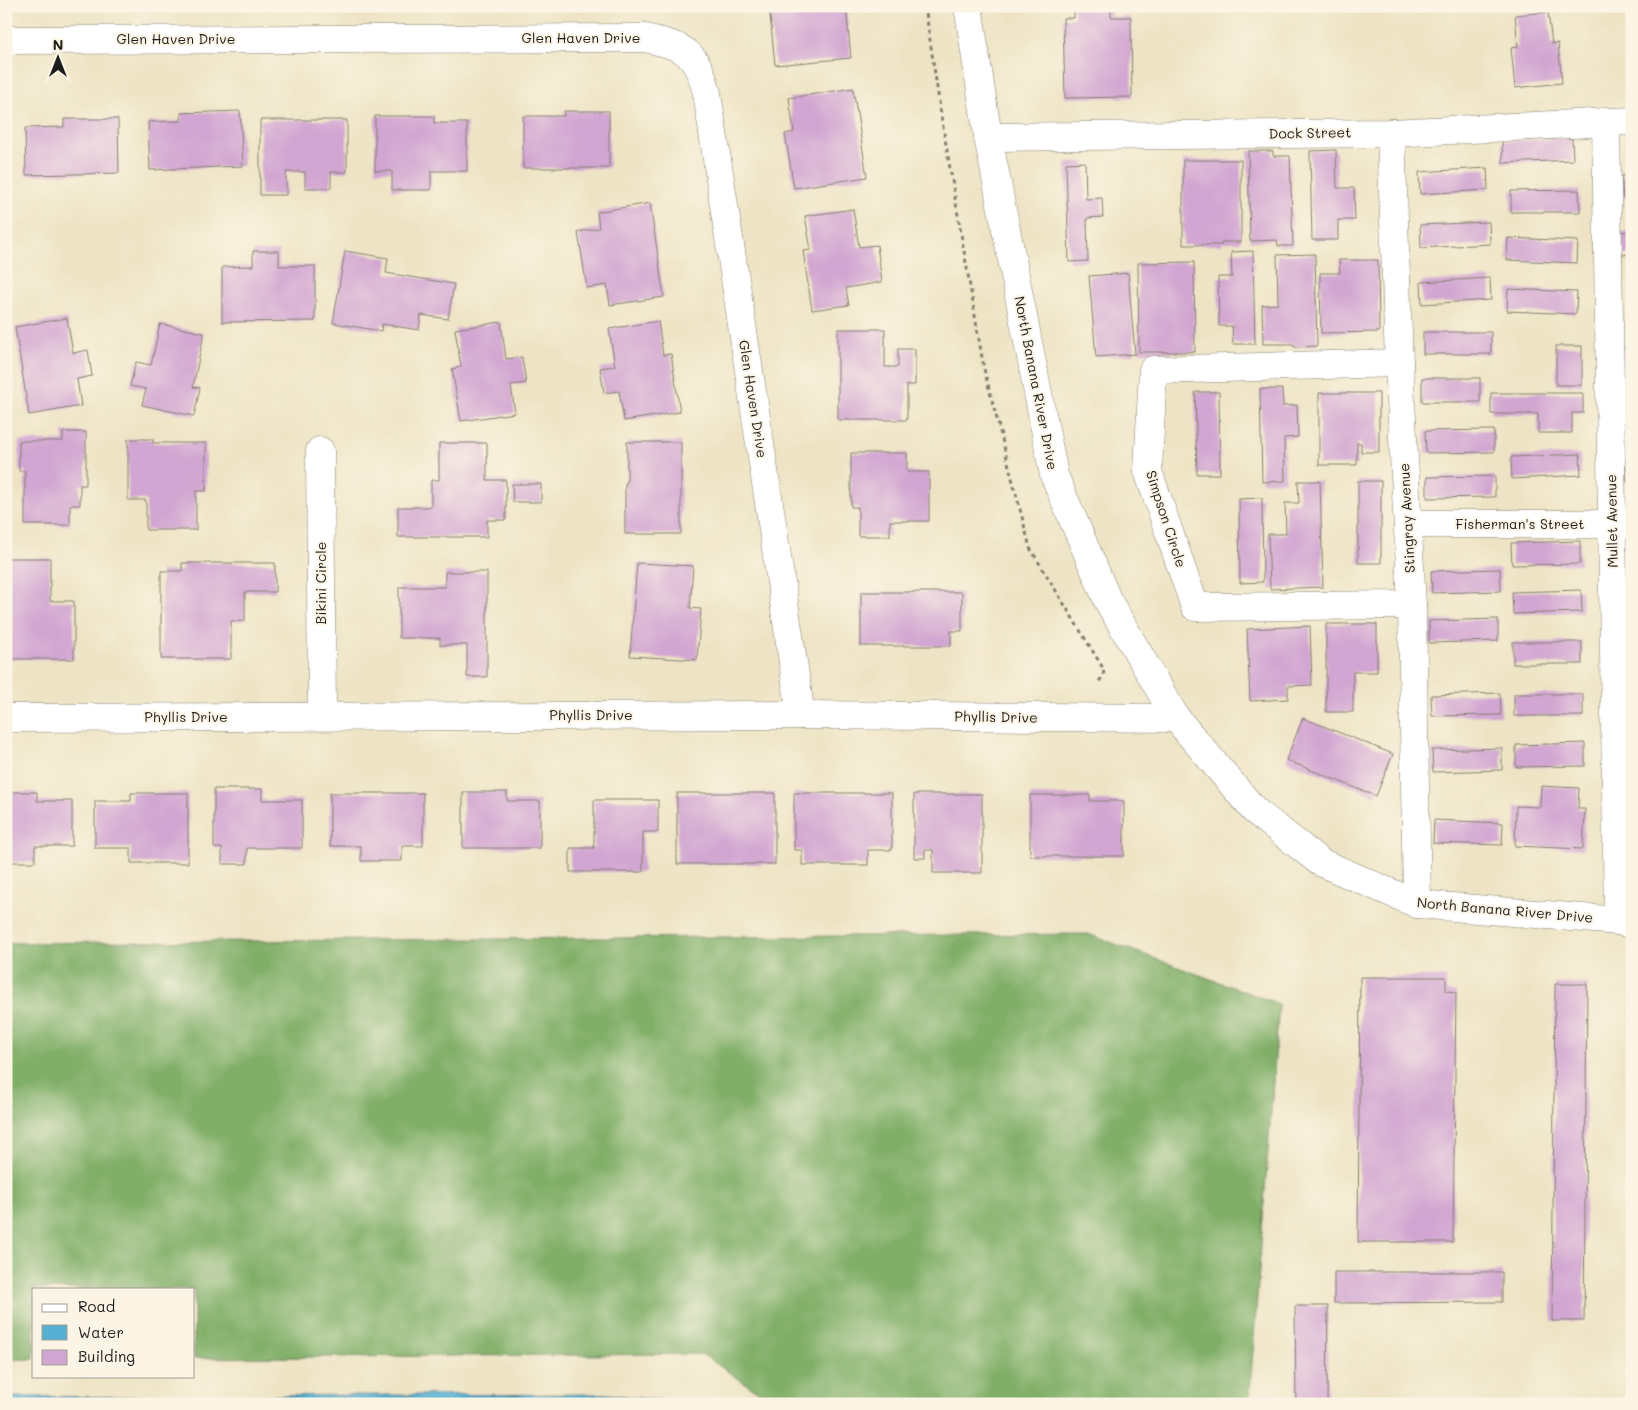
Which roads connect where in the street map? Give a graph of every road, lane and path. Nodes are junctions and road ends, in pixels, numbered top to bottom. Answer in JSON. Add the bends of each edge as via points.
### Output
{"nodes":[{"id":1,"x":968,"y":6,"type":"edge"},
{"id":2,"x":6,"y":40,"type":"edge"},
{"id":3,"x":1619,"y":121,"type":"edge"},
{"id":4,"x":1391,"y":133,"type":"junction"},
{"id":5,"x":988,"y":137,"type":"junction"},
{"id":6,"x":1399,"y":363,"type":"junction"},
{"id":7,"x":320,"y":451,"type":"dead end"},
{"id":8,"x":1408,"y":524,"type":"junction"},
{"id":9,"x":1622,"y":524,"type":"edge"},
{"id":10,"x":1412,"y":605,"type":"junction"},
{"id":11,"x":801,"y":715,"type":"junction"},
{"id":12,"x":322,"y":716,"type":"junction"},
{"id":13,"x":6,"y":718,"type":"edge"},
{"id":14,"x":1176,"y":718,"type":"junction"},
{"id":15,"x":1417,"y":904,"type":"junction"},
{"id":16,"x":1625,"y":922,"type":"edge"}],
"edges":[{"from":1,"to":5,"type":"street","name":"North Banana River Drive"},
{"from":2,"to":11,"type":"street","name":"Glen Haven Drive","via":[[645,38],[671,43],[689,54],[701,72],[707,93]]},
{"from":3,"to":4,"type":"street","name":"Dock Street"},
{"from":3,"to":9,"type":"street","name":"Mullet Avenue"},
{"from":4,"to":5,"type":"street","name":"Dock Street"},
{"from":4,"to":6,"type":"street","name":"Stingray Avenue"},
{"from":5,"to":14,"type":"street","name":"North Banana River Drive","via":[[1054,475],[1108,601]]},
{"from":6,"to":8,"type":"street","name":"Stingray Avenue"},
{"from":6,"to":10,"type":"street","name":"Simpson Circle","via":[[1152,370],[1148,472],[1195,607]]},
{"from":7,"to":12,"type":"street","name":"Bikini Circle"},
{"from":8,"to":9,"type":"street","name":"Fisherman's Street"},
{"from":8,"to":10,"type":"street","name":"Stingray Avenue"},
{"from":9,"to":16,"type":"street","name":"Mullet Avenue"},
{"from":10,"to":15,"type":"street","name":"Stingray Avenue"},
{"from":11,"to":12,"type":"street","name":"Phyllis Drive"},
{"from":11,"to":14,"type":"street","name":"Phyllis Drive"},
{"from":12,"to":13,"type":"street","name":"Phyllis Drive"},
{"from":14,"to":15,"type":"street","name":"North Banana River Drive","via":[[1254,810],[1320,862]]},
{"from":15,"to":16,"type":"street","name":"North Banana River Drive"}]}
